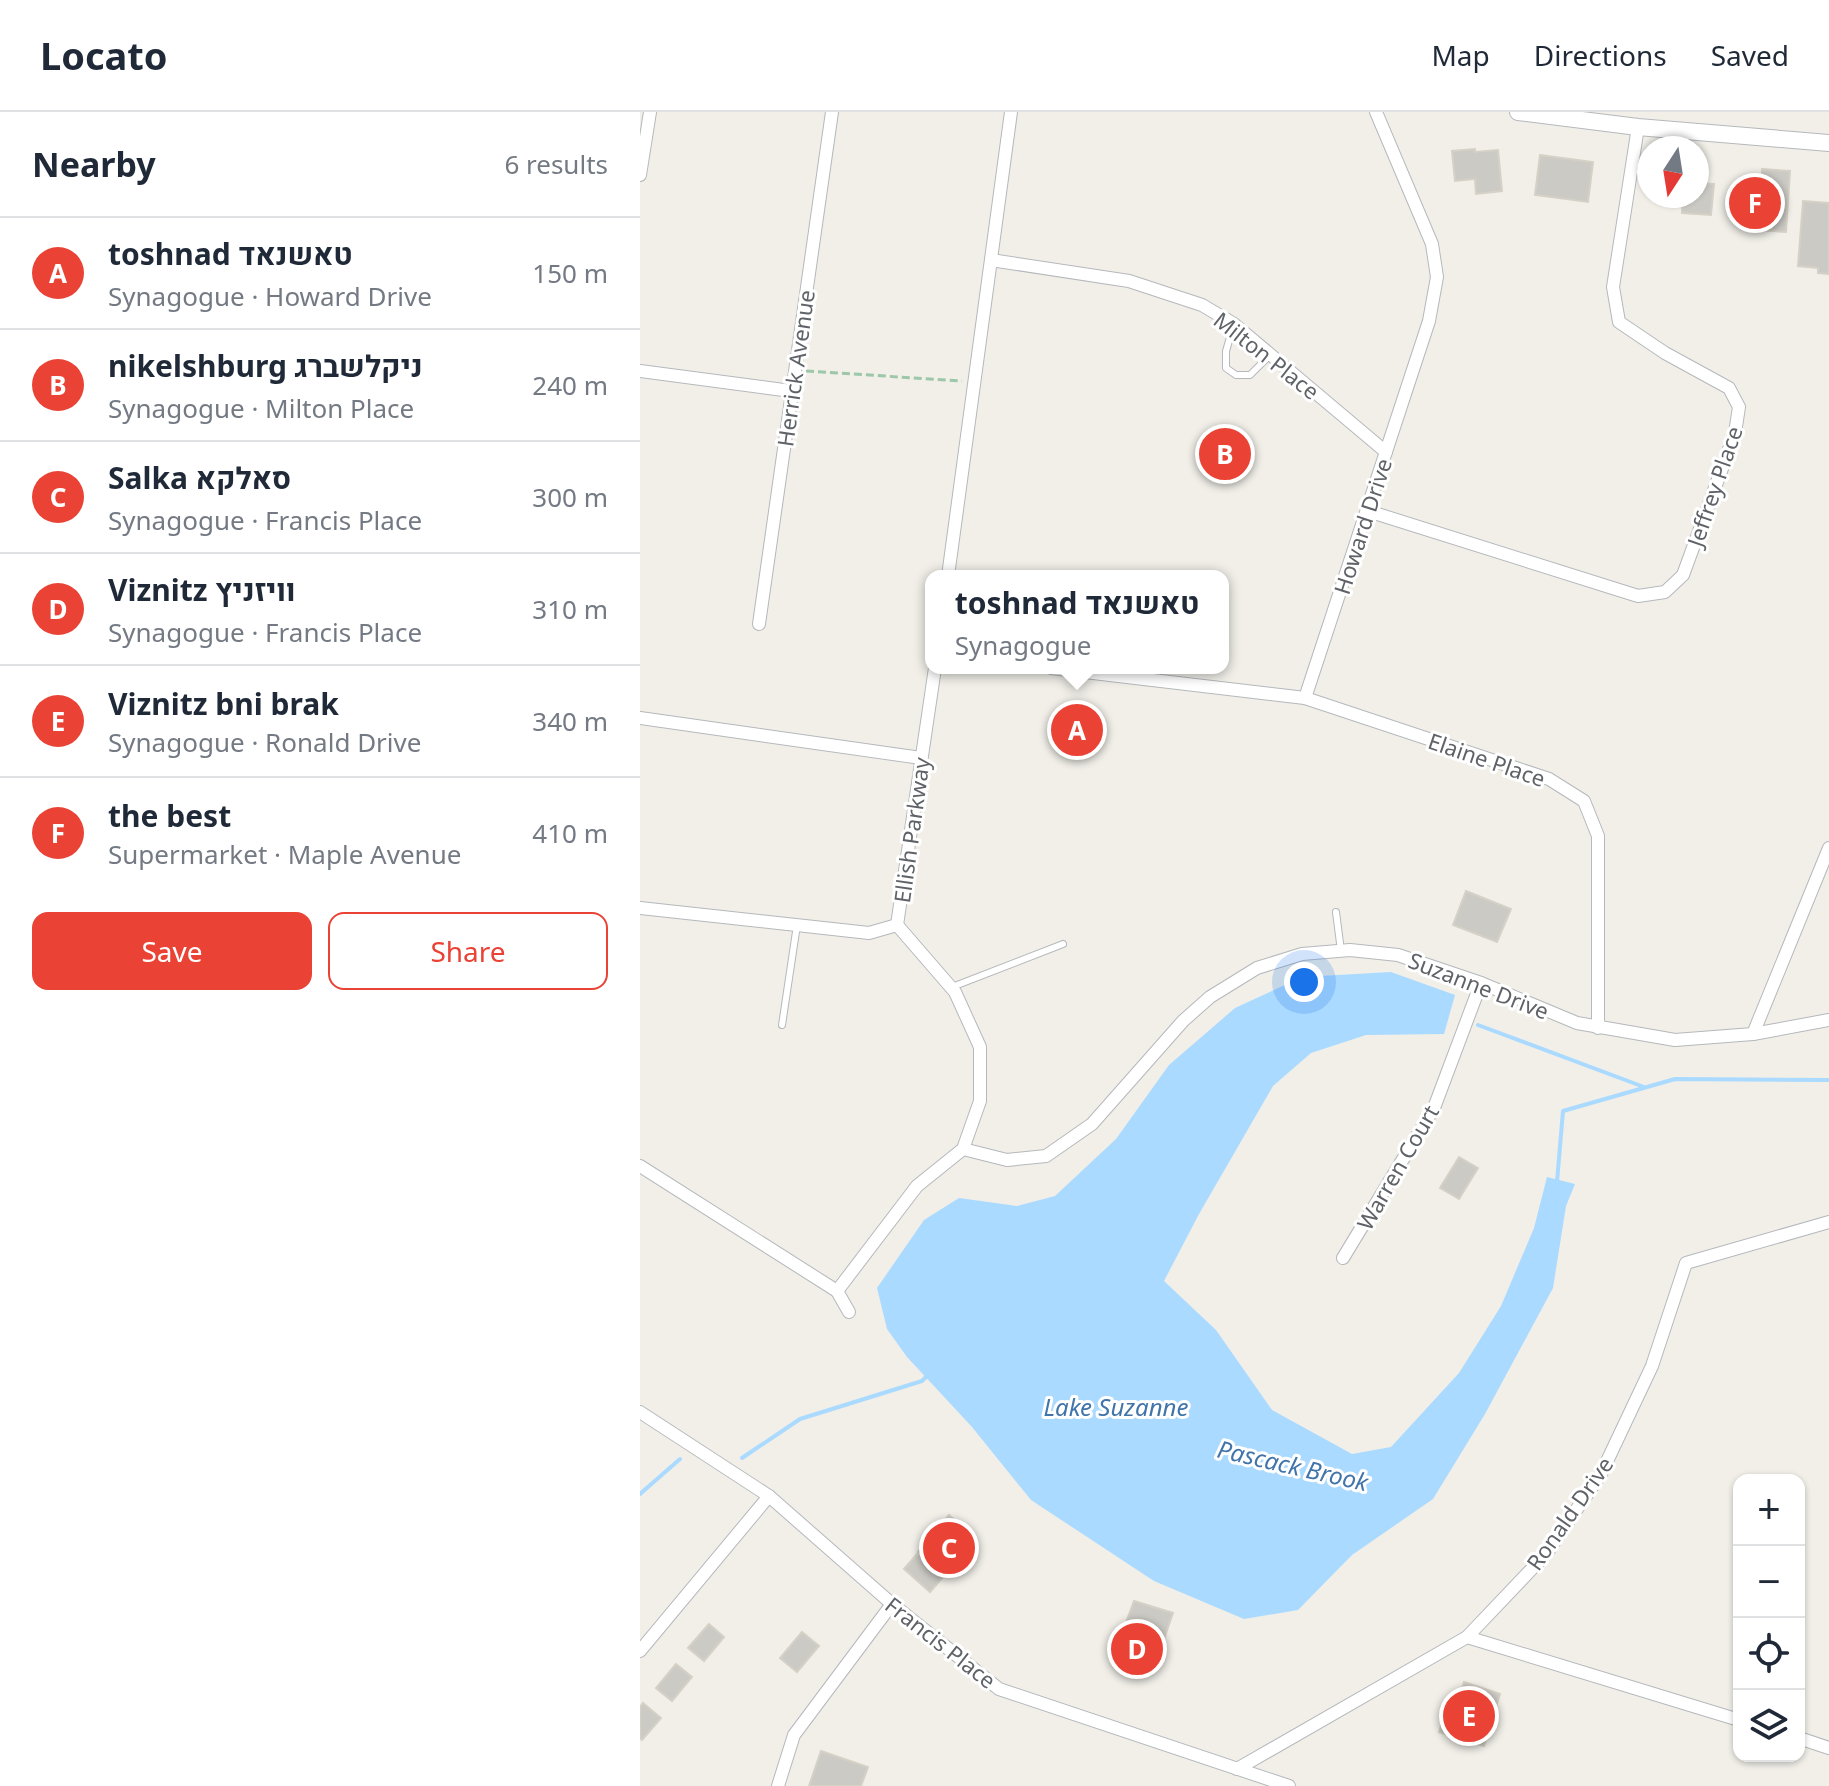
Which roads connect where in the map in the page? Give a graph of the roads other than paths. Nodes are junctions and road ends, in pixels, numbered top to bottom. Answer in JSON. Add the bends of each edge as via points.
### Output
{"nodes":[{"id":1,"x":650,"y":112,"type":"edge"},
{"id":2,"x":832,"y":112,"type":"edge"},
{"id":3,"x":1011,"y":112,"type":"edge"},
{"id":4,"x":1376,"y":112,"type":"edge"},
{"id":5,"x":1518,"y":112,"type":"edge"},
{"id":6,"x":1638,"y":127,"type":"junction"},
{"id":7,"x":1829,"y":143,"type":"edge"},
{"id":8,"x":640,"y":175,"type":"edge"},
{"id":9,"x":991,"y":260,"type":"junction"},
{"id":10,"x":1234,"y":324,"type":"junction"},
{"id":11,"x":1271,"y":355,"type":"junction"},
{"id":12,"x":640,"y":371,"type":"edge"},
{"id":13,"x":791,"y":391,"type":"junction"},
{"id":14,"x":1386,"y":452,"type":"junction"},
{"id":15,"x":1368,"y":511,"type":"junction"},
{"id":16,"x":949,"y":570,"type":"edge"},
{"id":17,"x":759,"y":624,"type":"dead end"},
{"id":18,"x":934,"y":674,"type":"edge"},
{"id":19,"x":1102,"y":674,"type":"edge"},
{"id":20,"x":1305,"y":698,"type":"junction"},
{"id":21,"x":640,"y":718,"type":"edge"},
{"id":22,"x":921,"y":758,"type":"junction"},
{"id":23,"x":1829,"y":848,"type":"edge"},
{"id":24,"x":640,"y":908,"type":"edge"},
{"id":25,"x":1336,"y":912,"type":"dead end"},
{"id":26,"x":797,"y":925,"type":"junction"},
{"id":27,"x":897,"y":925,"type":"junction"},
{"id":28,"x":1063,"y":944,"type":"dead end"},
{"id":29,"x":1341,"y":951,"type":"junction"},
{"id":30,"x":1481,"y":983,"type":"junction"},
{"id":31,"x":952,"y":987,"type":"junction"},
{"id":32,"x":1829,"y":1020,"type":"edge"},
{"id":33,"x":782,"y":1025,"type":"dead end"},
{"id":34,"x":1598,"y":1028,"type":"junction"},
{"id":35,"x":1753,"y":1034,"type":"junction"},
{"id":36,"x":963,"y":1149,"type":"junction"},
{"id":37,"x":640,"y":1166,"type":"edge"},
{"id":38,"x":1829,"y":1222,"type":"edge"},
{"id":39,"x":1343,"y":1258,"type":"dead end"},
{"id":40,"x":837,"y":1291,"type":"junction"},
{"id":41,"x":849,"y":1312,"type":"dead end"},
{"id":42,"x":640,"y":1412,"type":"edge"},
{"id":43,"x":769,"y":1496,"type":"junction"},
{"id":44,"x":892,"y":1604,"type":"junction"},
{"id":45,"x":1467,"y":1637,"type":"junction"},
{"id":46,"x":640,"y":1651,"type":"edge"},
{"id":47,"x":1733,"y":1718,"type":"edge"},
{"id":48,"x":1805,"y":1740,"type":"edge"},
{"id":49,"x":1829,"y":1748,"type":"edge"},
{"id":50,"x":1237,"y":1769,"type":"junction"},
{"id":51,"x":778,"y":1786,"type":"edge"},
{"id":52,"x":1289,"y":1786,"type":"edge"}],
"edges":[{"from":1,"to":8,"type":"street"},
{"from":2,"to":13,"type":"street","name":"Herrick Avenue"},
{"from":3,"to":9,"type":"street"},
{"from":4,"to":14,"type":"street","name":"Howard Drive","via":[[1432,244],[1437,277],[1429,321]]},
{"from":5,"to":6,"type":"street"},
{"from":6,"to":7,"type":"street"},
{"from":6,"to":15,"type":"street","name":"Jeffrey Place","via":[[1613,287],[1619,322],[1729,388],[1739,407],[1735,433],[1683,575],[1665,592],[1638,596]]},
{"from":9,"to":10,"type":"street","name":"Milton Place","via":[[1129,281],[1202,305]]},
{"from":9,"to":16,"type":"street"},
{"from":10,"to":11,"type":"street","name":"Milton Place"},
{"from":10,"to":11,"type":"lane","via":[[1226,368],[1250,375]]},
{"from":11,"to":14,"type":"street","name":"Milton Place"},
{"from":12,"to":13,"type":"street"},
{"from":13,"to":17,"type":"street","name":"Herrick Avenue"},
{"from":14,"to":15,"type":"street","name":"Howard Drive"},
{"from":15,"to":20,"type":"street","name":"Howard Drive"},
{"from":18,"to":22,"type":"street","name":"Ellish Parkway"},
{"from":19,"to":20,"type":"street"},
{"from":20,"to":34,"type":"street","name":"Elaine Place","via":[[1549,779],[1584,801],[1598,836]]},
{"from":21,"to":22,"type":"street"},
{"from":22,"to":27,"type":"street","name":"Ellish Parkway"},
{"from":23,"to":35,"type":"street"},
{"from":24,"to":26,"type":"street","name":"Ellish Parkway"},
{"from":25,"to":29,"type":"lane"},
{"from":26,"to":27,"type":"street","name":"Ellish Parkway","via":[[869,933]]},
{"from":26,"to":33,"type":"lane"},
{"from":27,"to":31,"type":"street"},
{"from":28,"to":31,"type":"lane"},
{"from":29,"to":30,"type":"street","name":"Suzanne Drive","via":[[1398,955]]},
{"from":29,"to":36,"type":"street","name":"Suzanne Drive","via":[[1302,954],[1257,968],[1210,997],[1092,1124],[1046,1156],[1007,1160]]},
{"from":30,"to":34,"type":"street","name":"Suzanne Drive"},
{"from":30,"to":39,"type":"street","name":"Warren Court","via":[[1434,1108]]},
{"from":31,"to":36,"type":"street","via":[[980,1047],[980,1101]]},
{"from":32,"to":35,"type":"street","name":"Suzanne Drive"},
{"from":34,"to":35,"type":"street","name":"Suzanne Drive","via":[[1675,1040]]},
{"from":36,"to":40,"type":"street","via":[[917,1186]]},
{"from":37,"to":40,"type":"street"},
{"from":38,"to":45,"type":"street","name":"Ronald Drive","via":[[1686,1263],[1652,1366],[1601,1474],[1546,1554]]},
{"from":40,"to":41,"type":"street"},
{"from":42,"to":43,"type":"street","name":"Francis Place"},
{"from":43,"to":44,"type":"street","name":"Francis Place"},
{"from":43,"to":46,"type":"street"},
{"from":44,"to":50,"type":"street","name":"Francis Place","via":[[999,1689]]},
{"from":44,"to":51,"type":"street","via":[[794,1735]]},
{"from":45,"to":47,"type":"street"},
{"from":45,"to":50,"type":"street","name":"Ronald Drive"},
{"from":48,"to":49,"type":"street"},
{"from":50,"to":52,"type":"street","name":"Francis Place"}]}
